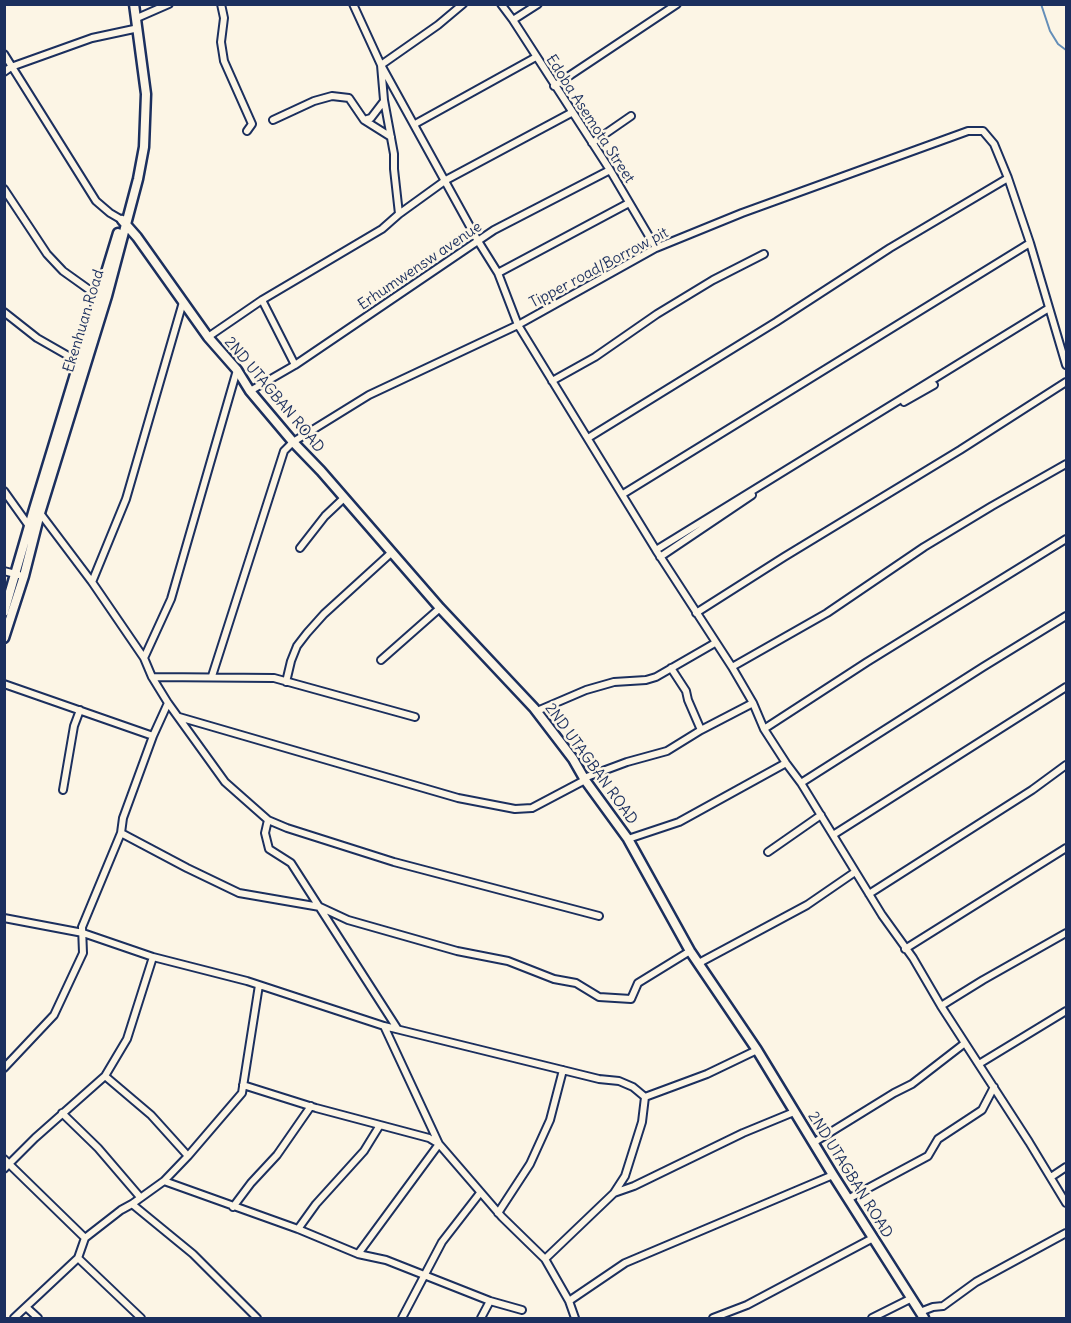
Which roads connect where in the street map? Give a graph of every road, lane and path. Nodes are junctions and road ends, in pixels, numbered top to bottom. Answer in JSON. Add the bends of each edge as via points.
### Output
{"nodes":[{"id":1,"x":129,"y":4,"type":"edge"},
{"id":2,"x":134,"y":4,"type":"edge"},
{"id":3,"x":169,"y":4,"type":"edge"},
{"id":4,"x":221,"y":4,"type":"edge"},
{"id":5,"x":353,"y":4,"type":"edge"},
{"id":6,"x":463,"y":4,"type":"edge"},
{"id":7,"x":501,"y":4,"type":"edge"},
{"id":8,"x":538,"y":4,"type":"edge"},
{"id":9,"x":677,"y":4,"type":"edge"},
{"id":10,"x":137,"y":18,"type":"junction"},
{"id":11,"x":513,"y":20,"type":"junction"},
{"id":12,"x":134,"y":29,"type":"junction"},
{"id":13,"x":4,"y":54,"type":"edge"},
{"id":14,"x":536,"y":57,"type":"junction"},
{"id":15,"x":381,"y":65,"type":"junction"},
{"id":16,"x":11,"y":67,"type":"junction"},
{"id":17,"x":4,"y":72,"type":"edge"},
{"id":18,"x":554,"y":86,"type":"junction"},
{"id":19,"x":384,"y":100,"type":"junction"},
{"id":20,"x":571,"y":113,"type":"junction"},
{"id":21,"x":631,"y":116,"type":"dead end"},
{"id":22,"x":273,"y":120,"type":"dead end"},
{"id":23,"x":364,"y":120,"type":"junction"},
{"id":24,"x":415,"y":124,"type":"junction"},
{"id":25,"x":247,"y":131,"type":"dead end"},
{"id":26,"x":391,"y":137,"type":"junction"},
{"id":27,"x":592,"y":143,"type":"junction"},
{"id":28,"x":610,"y":170,"type":"junction"},
{"id":29,"x":1008,"y":178,"type":"junction"},
{"id":30,"x":446,"y":180,"type":"junction"},
{"id":31,"x":4,"y":189,"type":"edge"},
{"id":32,"x":629,"y":203,"type":"junction"},
{"id":33,"x":399,"y":214,"type":"junction"},
{"id":34,"x":124,"y":222,"type":"junction"},
{"id":35,"x":478,"y":241,"type":"junction"},
{"id":36,"x":1030,"y":243,"type":"junction"},
{"id":37,"x":656,"y":248,"type":"junction"},
{"id":38,"x":764,"y":254,"type":"dead end"},
{"id":39,"x":498,"y":273,"type":"junction"},
{"id":40,"x":98,"y":296,"type":"junction"},
{"id":41,"x":262,"y":300,"type":"junction"},
{"id":42,"x":183,"y":303,"type":"junction"},
{"id":43,"x":1049,"y":308,"type":"junction"},
{"id":44,"x":4,"y":312,"type":"edge"},
{"id":45,"x":518,"y":325,"type":"junction"},
{"id":46,"x":897,"y":325,"type":"dead end"},
{"id":47,"x":208,"y":337,"type":"junction"},
{"id":48,"x":79,"y":362,"type":"junction"},
{"id":49,"x":1066,"y":364,"type":"edge"},
{"id":50,"x":295,"y":365,"type":"junction"},
{"id":51,"x":237,"y":370,"type":"junction"},
{"id":52,"x":552,"y":381,"type":"junction"},
{"id":53,"x":1066,"y":382,"type":"edge"},
{"id":54,"x":934,"y":385,"type":"dead end"},
{"id":55,"x":250,"y":391,"type":"junction"},
{"id":56,"x":588,"y":438,"type":"junction"},
{"id":57,"x":293,"y":442,"type":"junction"},
{"id":58,"x":1066,"y":464,"type":"edge"},
{"id":59,"x":4,"y":491,"type":"edge"},
{"id":60,"x":623,"y":494,"type":"junction"},
{"id":61,"x":344,"y":498,"type":"junction"},
{"id":62,"x":40,"y":513,"type":"junction"},
{"id":63,"x":29,"y":526,"type":"junction"},
{"id":64,"x":1066,"y":539,"type":"edge"},
{"id":65,"x":300,"y":548,"type":"dead end"},
{"id":66,"x":656,"y":550,"type":"junction"},
{"id":67,"x":391,"y":554,"type":"junction"},
{"id":68,"x":660,"y":556,"type":"junction"},
{"id":69,"x":4,"y":571,"type":"edge"},
{"id":70,"x":20,"y":575,"type":"junction"},
{"id":71,"x":92,"y":582,"type":"junction"},
{"id":72,"x":440,"y":608,"type":"junction"},
{"id":73,"x":4,"y":612,"type":"edge"},
{"id":74,"x":696,"y":613,"type":"junction"},
{"id":75,"x":1066,"y":616,"type":"edge"},
{"id":76,"x":4,"y":638,"type":"edge"},
{"id":77,"x":715,"y":643,"type":"junction"},
{"id":78,"x":144,"y":658,"type":"junction"},
{"id":79,"x":381,"y":660,"type":"dead end"},
{"id":80,"x":732,"y":667,"type":"junction"},
{"id":81,"x":671,"y":668,"type":"junction"},
{"id":82,"x":212,"y":676,"type":"junction"},
{"id":83,"x":152,"y":677,"type":"junction"},
{"id":84,"x":286,"y":682,"type":"junction"},
{"id":85,"x":4,"y":684,"type":"edge"},
{"id":86,"x":1066,"y":687,"type":"edge"},
{"id":87,"x":168,"y":703,"type":"junction"},
{"id":88,"x":753,"y":703,"type":"junction"},
{"id":89,"x":80,"y":710,"type":"junction"},
{"id":90,"x":537,"y":711,"type":"junction"},
{"id":91,"x":178,"y":716,"type":"junction"},
{"id":92,"x":415,"y":717,"type":"dead end"},
{"id":93,"x":764,"y":729,"type":"junction"},
{"id":94,"x":701,"y":730,"type":"junction"},
{"id":95,"x":153,"y":736,"type":"junction"},
{"id":96,"x":786,"y":763,"type":"junction"},
{"id":97,"x":1066,"y":765,"type":"edge"},
{"id":98,"x":585,"y":779,"type":"junction"},
{"id":99,"x":801,"y":783,"type":"junction"},
{"id":100,"x":63,"y":790,"type":"dead end"},
{"id":101,"x":821,"y":815,"type":"junction"},
{"id":102,"x":268,"y":820,"type":"junction"},
{"id":103,"x":121,"y":833,"type":"junction"},
{"id":104,"x":833,"y":836,"type":"junction"},
{"id":105,"x":628,"y":840,"type":"junction"},
{"id":106,"x":1066,"y":848,"type":"edge"},
{"id":107,"x":768,"y":852,"type":"dead end"},
{"id":108,"x":855,"y":872,"type":"junction"},
{"id":109,"x":869,"y":894,"type":"junction"},
{"id":110,"x":320,"y":907,"type":"junction"},
{"id":111,"x":599,"y":916,"type":"dead end"},
{"id":112,"x":4,"y":918,"type":"edge"},
{"id":113,"x":83,"y":933,"type":"junction"},
{"id":114,"x":1066,"y":933,"type":"edge"},
{"id":115,"x":904,"y":949,"type":"junction"},
{"id":116,"x":690,"y":951,"type":"junction"},
{"id":117,"x":153,"y":957,"type":"junction"},
{"id":118,"x":699,"y":963,"type":"junction"},
{"id":119,"x":259,"y":985,"type":"junction"},
{"id":120,"x":941,"y":1006,"type":"junction"},
{"id":121,"x":1066,"y":1011,"type":"edge"},
{"id":122,"x":384,"y":1026,"type":"junction"},
{"id":123,"x":397,"y":1029,"type":"junction"},
{"id":124,"x":965,"y":1043,"type":"junction"},
{"id":125,"x":757,"y":1050,"type":"junction"},
{"id":126,"x":979,"y":1064,"type":"junction"},
{"id":127,"x":4,"y":1068,"type":"edge"},
{"id":128,"x":563,"y":1070,"type":"junction"},
{"id":129,"x":105,"y":1076,"type":"junction"},
{"id":130,"x":243,"y":1085,"type":"junction"},
{"id":131,"x":994,"y":1087,"type":"junction"},
{"id":132,"x":645,"y":1097,"type":"junction"},
{"id":133,"x":310,"y":1106,"type":"junction"},
{"id":134,"x":794,"y":1112,"type":"junction"},
{"id":135,"x":62,"y":1113,"type":"junction"},
{"id":136,"x":380,"y":1125,"type":"junction"},
{"id":137,"x":813,"y":1143,"type":"junction"},
{"id":138,"x":439,"y":1144,"type":"junction"},
{"id":139,"x":188,"y":1156,"type":"junction"},
{"id":140,"x":6,"y":1164,"type":"edge"},
{"id":141,"x":1066,"y":1167,"type":"edge"},
{"id":142,"x":833,"y":1175,"type":"junction"},
{"id":143,"x":1051,"y":1177,"type":"junction"},
{"id":144,"x":164,"y":1181,"type":"junction"},
{"id":145,"x":480,"y":1193,"type":"junction"},
{"id":146,"x":614,"y":1193,"type":"junction"},
{"id":147,"x":140,"y":1197,"type":"junction"},
{"id":148,"x":848,"y":1198,"type":"junction"},
{"id":149,"x":1066,"y":1203,"type":"edge"},
{"id":150,"x":132,"y":1204,"type":"junction"},
{"id":151,"x":233,"y":1207,"type":"junction"},
{"id":152,"x":498,"y":1213,"type":"junction"},
{"id":153,"x":298,"y":1229,"type":"junction"},
{"id":154,"x":1066,"y":1233,"type":"edge"},
{"id":155,"x":85,"y":1238,"type":"junction"},
{"id":156,"x":873,"y":1238,"type":"junction"},
{"id":157,"x":358,"y":1254,"type":"junction"},
{"id":158,"x":78,"y":1257,"type":"junction"},
{"id":159,"x":544,"y":1259,"type":"junction"},
{"id":160,"x":426,"y":1276,"type":"junction"},
{"id":161,"x":912,"y":1298,"type":"junction"},
{"id":162,"x":490,"y":1301,"type":"junction"},
{"id":163,"x":569,"y":1301,"type":"junction"},
{"id":164,"x":26,"y":1307,"type":"junction"},
{"id":165,"x":522,"y":1310,"type":"dead end"},
{"id":166,"x":922,"y":1315,"type":"edge"},
{"id":167,"x":14,"y":1318,"type":"edge"},
{"id":168,"x":38,"y":1318,"type":"edge"},
{"id":169,"x":141,"y":1318,"type":"edge"},
{"id":170,"x":257,"y":1318,"type":"edge"},
{"id":171,"x":402,"y":1318,"type":"edge"},
{"id":172,"x":481,"y":1318,"type":"edge"},
{"id":173,"x":575,"y":1318,"type":"edge"},
{"id":174,"x":713,"y":1318,"type":"edge"},
{"id":175,"x":872,"y":1318,"type":"edge"}],
"edges":[{"from":1,"to":12,"type":"street","name":"Ekenhuan Road"},
{"from":2,"to":10,"type":"street","name":"Ekenhuan Road"},
{"from":3,"to":10,"type":"street"},
{"from":4,"to":25,"type":"street","via":[[224,61],[252,124]]},
{"from":5,"to":15,"type":"street"},
{"from":6,"to":15,"type":"street"},
{"from":7,"to":11,"type":"street","name":"Edoba Asemota Street"},
{"from":8,"to":11,"type":"street"},
{"from":9,"to":18,"type":"street"},
{"from":10,"to":34,"type":"street","name":"Ekenhuan Road","via":[[146,94],[144,147]]},
{"from":11,"to":14,"type":"street","name":"Edoba Asemota Street"},
{"from":12,"to":16,"type":"street","via":[[92,38]]},
{"from":12,"to":34,"type":"street","name":"Ekenhuan Road","via":[[141,95],[138,147]]},
{"from":13,"to":16,"type":"street"},
{"from":14,"to":18,"type":"street","name":"Edoba Asemota Street"},
{"from":14,"to":24,"type":"street"},
{"from":15,"to":19,"type":"street"},
{"from":15,"to":24,"type":"street"},
{"from":16,"to":17,"type":"street"},
{"from":16,"to":34,"type":"street","via":[[96,201]]},
{"from":18,"to":20,"type":"street","name":"Edoba Asemota Street"},
{"from":19,"to":23,"type":"street","via":[[379,111]]},
{"from":19,"to":26,"type":"street"},
{"from":20,"to":27,"type":"street","name":"Edoba Asemota Street"},
{"from":20,"to":30,"type":"street"},
{"from":21,"to":27,"type":"street"},
{"from":22,"to":23,"type":"street","via":[[332,96],[349,98]]},
{"from":23,"to":26,"type":"street"},
{"from":24,"to":30,"type":"street"},
{"from":26,"to":33,"type":"street"},
{"from":27,"to":28,"type":"street","name":"Edoba Asemota Street"},
{"from":28,"to":32,"type":"street","name":"Edoba Asemota Street"},
{"from":28,"to":35,"type":"street","name":"Erhumwensw avenue"},
{"from":29,"to":36,"type":"street"},
{"from":29,"to":37,"type":"street","name":"Tipper road/Borrow pit","via":[[994,144],[983,131],[968,131]]},
{"from":29,"to":56,"type":"street"},
{"from":30,"to":33,"type":"street"},
{"from":30,"to":35,"type":"street"},
{"from":31,"to":40,"type":"street","via":[[47,254]]},
{"from":32,"to":37,"type":"street","name":"Edoba Asemota Street"},
{"from":32,"to":39,"type":"street"},
{"from":33,"to":41,"type":"street","via":[[382,229]]},
{"from":34,"to":40,"type":"street","name":"Ekenhuan Road"},
{"from":34,"to":42,"type":"street","name":"2ND UTAGBAN ROAD"},
{"from":34,"to":62,"type":"street","name":"Ekenhuan Road","via":[[107,296]]},
{"from":35,"to":39,"type":"street"},
{"from":35,"to":50,"type":"street","name":"Erhumwensw avenue"},
{"from":36,"to":43,"type":"street"},
{"from":36,"to":60,"type":"street"},
{"from":37,"to":45,"type":"street","name":"Tipper road/Borrow pit"},
{"from":38,"to":52,"type":"street","via":[[713,280]]},
{"from":39,"to":45,"type":"street"},
{"from":40,"to":48,"type":"street","name":"Ekenhuan Road"},
{"from":41,"to":47,"type":"street"},
{"from":41,"to":50,"type":"street"},
{"from":42,"to":47,"type":"street","name":"2ND UTAGBAN ROAD"},
{"from":42,"to":71,"type":"street","via":[[126,499]]},
{"from":43,"to":49,"type":"street"},
{"from":43,"to":66,"type":"street"},
{"from":44,"to":48,"type":"street","via":[[37,339]]},
{"from":45,"to":52,"type":"street"},
{"from":45,"to":57,"type":"street","name":"Tipper road/Borrow pit","via":[[369,394]]},
{"from":46,"to":60,"type":"street"},
{"from":47,"to":51,"type":"street","name":"2ND UTAGBAN ROAD"},
{"from":48,"to":63,"type":"street","name":"Ekenhuan Road"},
{"from":50,"to":55,"type":"street","name":"Erhumwensw avenue"},
{"from":51,"to":55,"type":"street","name":"2ND UTAGBAN ROAD"},
{"from":51,"to":78,"type":"street","via":[[171,599]]},
{"from":52,"to":56,"type":"street"},
{"from":53,"to":74,"type":"street"},
{"from":54,"to":68,"type":"street","via":[[813,456]]},
{"from":55,"to":57,"type":"street","name":"2ND UTAGBAN ROAD"},
{"from":56,"to":60,"type":"street"},
{"from":57,"to":61,"type":"street","name":"2ND UTAGBAN ROAD"},
{"from":57,"to":82,"type":"street","via":[[284,451]]},
{"from":58,"to":80,"type":"street","via":[[924,547],[827,613]]},
{"from":59,"to":63,"type":"street"},
{"from":60,"to":66,"type":"street"},
{"from":61,"to":65,"type":"street"},
{"from":61,"to":67,"type":"street","name":"2ND UTAGBAN ROAD"},
{"from":62,"to":70,"type":"street","name":"Ekenhuan Road"},
{"from":62,"to":71,"type":"street"},
{"from":63,"to":70,"type":"street","name":"Ekenhuan Road"},
{"from":64,"to":93,"type":"street"},
{"from":66,"to":68,"type":"street"},
{"from":67,"to":72,"type":"street","name":"2ND UTAGBAN ROAD"},
{"from":67,"to":84,"type":"street","via":[[306,633],[297,646]]},
{"from":68,"to":74,"type":"street"},
{"from":69,"to":70,"type":"street"},
{"from":70,"to":73,"type":"street","name":"Ekenhuan Road"},
{"from":70,"to":76,"type":"street","name":"Ekenhuan Road"},
{"from":71,"to":78,"type":"street"},
{"from":72,"to":79,"type":"street"},
{"from":72,"to":90,"type":"street","name":"2ND UTAGBAN ROAD"},
{"from":74,"to":77,"type":"street"},
{"from":75,"to":99,"type":"street"},
{"from":77,"to":80,"type":"street"},
{"from":77,"to":81,"type":"street"},
{"from":78,"to":83,"type":"street"},
{"from":80,"to":88,"type":"street"},
{"from":81,"to":90,"type":"street","via":[[646,680],[614,682],[586,690]]},
{"from":81,"to":94,"type":"street","via":[[686,691]]},
{"from":82,"to":83,"type":"street"},
{"from":82,"to":84,"type":"street","via":[[274,678]]},
{"from":83,"to":87,"type":"street"},
{"from":84,"to":92,"type":"street"},
{"from":85,"to":89,"type":"street"},
{"from":86,"to":104,"type":"street"},
{"from":87,"to":91,"type":"street"},
{"from":87,"to":95,"type":"street"},
{"from":88,"to":93,"type":"street"},
{"from":88,"to":94,"type":"street"},
{"from":89,"to":95,"type":"street"},
{"from":89,"to":100,"type":"street"},
{"from":90,"to":98,"type":"street","name":"2ND UTAGBAN ROAD"},
{"from":91,"to":98,"type":"street","via":[[458,798],[514,809],[532,808]]},
{"from":91,"to":102,"type":"street","via":[[225,782]]},
{"from":93,"to":96,"type":"street"},
{"from":94,"to":98,"type":"street","via":[[667,751]]},
{"from":95,"to":103,"type":"street"},
{"from":96,"to":99,"type":"street"},
{"from":96,"to":105,"type":"street","via":[[679,822]]},
{"from":97,"to":109,"type":"street"},
{"from":98,"to":105,"type":"street","name":"2ND UTAGBAN ROAD"},
{"from":99,"to":101,"type":"street"},
{"from":101,"to":104,"type":"street"},
{"from":101,"to":107,"type":"street"},
{"from":102,"to":110,"type":"street","via":[[269,849],[291,862]]},
{"from":102,"to":111,"type":"street","via":[[394,862]]},
{"from":103,"to":110,"type":"street","via":[[239,893]]},
{"from":103,"to":113,"type":"street","via":[[82,927]]},
{"from":104,"to":108,"type":"street"},
{"from":105,"to":116,"type":"street","name":"2ND UTAGBAN ROAD"},
{"from":106,"to":115,"type":"street"},
{"from":108,"to":109,"type":"street"},
{"from":108,"to":118,"type":"street","via":[[807,905]]},
{"from":109,"to":115,"type":"street"},
{"from":110,"to":116,"type":"street","via":[[348,920],[508,961],[576,983],[599,997],[630,999],[639,983]]},
{"from":110,"to":123,"type":"street"},
{"from":112,"to":113,"type":"street"},
{"from":113,"to":117,"type":"street"},
{"from":113,"to":127,"type":"street","via":[[83,953],[54,1015]]},
{"from":114,"to":120,"type":"street"},
{"from":115,"to":120,"type":"street"},
{"from":116,"to":118,"type":"street","name":"2ND UTAGBAN ROAD"},
{"from":117,"to":119,"type":"street"},
{"from":117,"to":129,"type":"street","via":[[127,1040]]},
{"from":118,"to":125,"type":"street","name":"2ND UTAGBAN ROAD"},
{"from":119,"to":122,"type":"street"},
{"from":119,"to":130,"type":"street"},
{"from":120,"to":124,"type":"street"},
{"from":121,"to":126,"type":"street"},
{"from":122,"to":123,"type":"street"},
{"from":122,"to":138,"type":"street"},
{"from":123,"to":128,"type":"street"},
{"from":124,"to":126,"type":"street"},
{"from":124,"to":137,"type":"street","via":[[912,1084]]},
{"from":125,"to":132,"type":"street"},
{"from":125,"to":134,"type":"street","name":"2ND UTAGBAN ROAD"},
{"from":126,"to":131,"type":"street"},
{"from":128,"to":132,"type":"street","via":[[619,1081]]},
{"from":128,"to":152,"type":"street","via":[[550,1120],[530,1164]]},
{"from":129,"to":135,"type":"street"},
{"from":129,"to":139,"type":"street","via":[[151,1116]]},
{"from":130,"to":133,"type":"street"},
{"from":130,"to":139,"type":"street","via":[[242,1093]]},
{"from":131,"to":143,"type":"street"},
{"from":131,"to":148,"type":"street","via":[[982,1110],[938,1139],[928,1156]]},
{"from":132,"to":146,"type":"street","via":[[642,1122],[625,1176]]},
{"from":133,"to":136,"type":"street"},
{"from":133,"to":151,"type":"street","via":[[277,1155]]},
{"from":134,"to":137,"type":"street","name":"2ND UTAGBAN ROAD"},
{"from":134,"to":146,"type":"street"},
{"from":135,"to":140,"type":"street"},
{"from":135,"to":147,"type":"street","via":[[99,1148]]},
{"from":136,"to":138,"type":"street"},
{"from":136,"to":153,"type":"street","via":[[364,1151]]},
{"from":137,"to":142,"type":"street","name":"2ND UTAGBAN ROAD"},
{"from":138,"to":145,"type":"street"},
{"from":138,"to":157,"type":"street"},
{"from":139,"to":144,"type":"street"},
{"from":140,"to":155,"type":"street"},
{"from":141,"to":143,"type":"street"},
{"from":142,"to":148,"type":"street","name":"2ND UTAGBAN ROAD"},
{"from":142,"to":163,"type":"street","via":[[625,1263]]},
{"from":143,"to":149,"type":"street"},
{"from":144,"to":147,"type":"street"},
{"from":144,"to":151,"type":"street"},
{"from":145,"to":152,"type":"street"},
{"from":145,"to":160,"type":"street","via":[[442,1242]]},
{"from":146,"to":159,"type":"street"},
{"from":147,"to":150,"type":"street"},
{"from":148,"to":156,"type":"street","name":"2ND UTAGBAN ROAD"},
{"from":150,"to":155,"type":"street"},
{"from":150,"to":170,"type":"street","via":[[193,1254]]},
{"from":151,"to":153,"type":"street"},
{"from":152,"to":159,"type":"street"},
{"from":153,"to":157,"type":"street"},
{"from":154,"to":166,"type":"street"},
{"from":155,"to":158,"type":"street"},
{"from":156,"to":161,"type":"street","name":"2ND UTAGBAN ROAD"},
{"from":156,"to":174,"type":"street","via":[[747,1305]]},
{"from":157,"to":160,"type":"street"},
{"from":158,"to":164,"type":"street"},
{"from":158,"to":169,"type":"street"},
{"from":159,"to":163,"type":"street"},
{"from":160,"to":162,"type":"street"},
{"from":160,"to":171,"type":"street"},
{"from":161,"to":166,"type":"street","name":"2ND UTAGBAN ROAD"},
{"from":161,"to":175,"type":"street"},
{"from":162,"to":165,"type":"street"},
{"from":162,"to":172,"type":"street"},
{"from":163,"to":173,"type":"street"},
{"from":164,"to":167,"type":"street"},
{"from":164,"to":168,"type":"street"}]}
